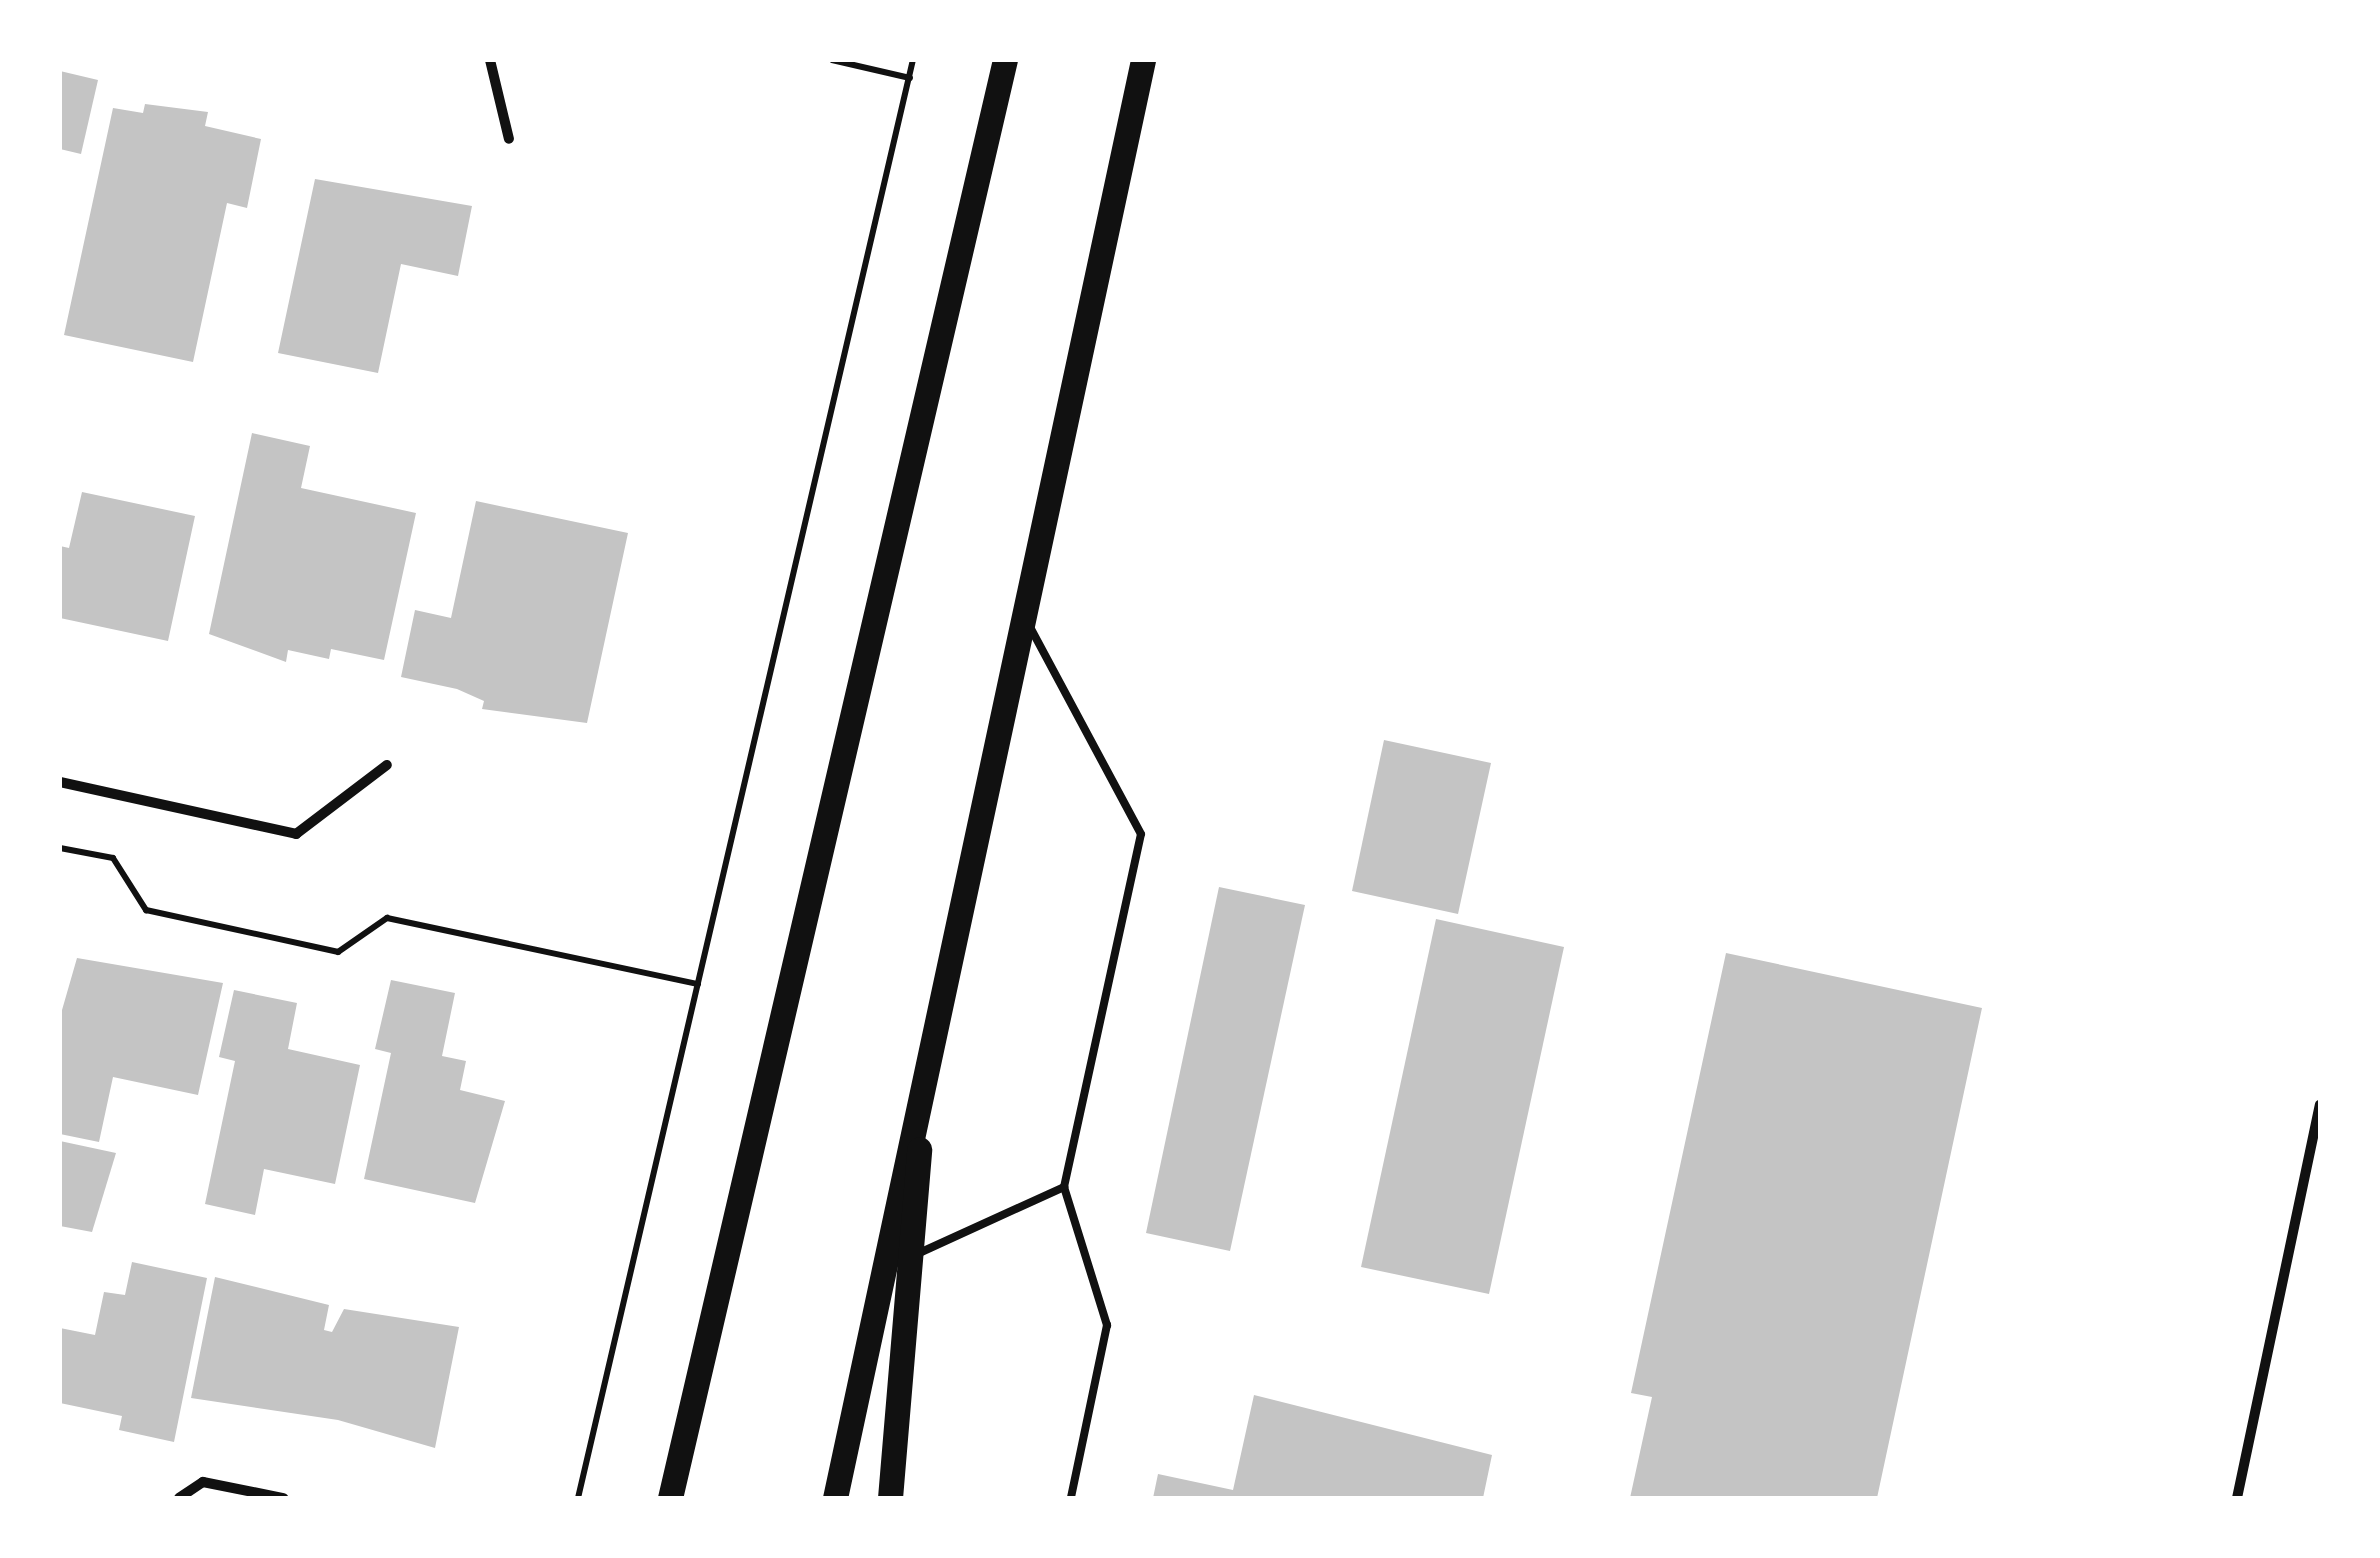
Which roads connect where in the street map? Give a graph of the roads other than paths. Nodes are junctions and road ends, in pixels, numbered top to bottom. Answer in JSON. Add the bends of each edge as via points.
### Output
{"nodes":[{"id":1,"x":490,"y":60,"type":"edge"},
{"id":2,"x":1004,"y":60,"type":"edge"},
{"id":3,"x":1144,"y":60,"type":"edge"},
{"id":4,"x":508,"y":139,"type":"dead end"},
{"id":5,"x":1026,"y":620,"type":"junction"},
{"id":6,"x":387,"y":765,"type":"dead end"},
{"id":7,"x":60,"y":782,"type":"edge"},
{"id":8,"x":920,"y":1089,"type":"junction"},
{"id":9,"x":2320,"y":1105,"type":"edge"},
{"id":10,"x":1064,"y":1187,"type":"junction"},
{"id":11,"x":917,"y":1254,"type":"junction"},
{"id":12,"x":179,"y":1498,"type":"edge"},
{"id":13,"x":284,"y":1498,"type":"edge"},
{"id":14,"x":670,"y":1498,"type":"edge"},
{"id":15,"x":835,"y":1498,"type":"edge"},
{"id":16,"x":890,"y":1498,"type":"edge"},
{"id":17,"x":1071,"y":1498,"type":"edge"},
{"id":18,"x":2237,"y":1498,"type":"edge"}],
"edges":[{"from":1,"to":4,"type":"street"},
{"from":2,"to":14,"type":"main road"},
{"from":3,"to":5,"type":"main road"},
{"from":5,"to":8,"type":"main road"},
{"from":5,"to":10,"type":"lane","via":[[1141,834]]},
{"from":6,"to":7,"type":"street","via":[[296,834]]},
{"from":8,"to":11,"type":"main road"},
{"from":8,"to":15,"type":"main road"},
{"from":9,"to":18,"type":"street"},
{"from":10,"to":11,"type":"lane"},
{"from":10,"to":17,"type":"lane","via":[[1108,1325]]},
{"from":11,"to":16,"type":"main road"},
{"from":12,"to":13,"type":"street","via":[[203,1482]]}]}
